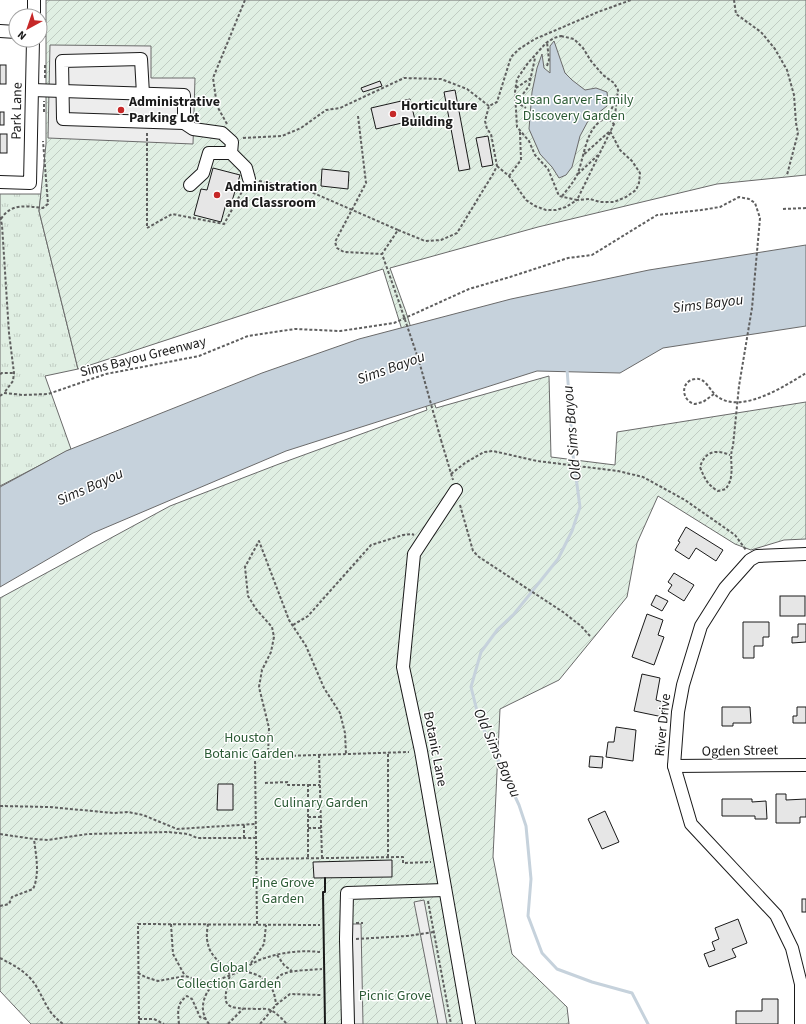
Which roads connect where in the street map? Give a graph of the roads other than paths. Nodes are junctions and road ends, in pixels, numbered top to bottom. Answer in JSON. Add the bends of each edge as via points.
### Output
{"nodes":[{"id":1,"x":33,"y":48,"type":"edge"},
{"id":2,"x":32,"y":90,"type":"junction"},
{"id":3,"x":62,"y":91,"type":"junction"},
{"id":4,"x":143,"y":94,"type":"junction"},
{"id":5,"x":184,"y":123,"type":"junction"},
{"id":6,"x":231,"y":153,"type":"junction"},
{"id":7,"x":249,"y":179,"type":"road end"},
{"id":8,"x":0,"y":182,"type":"edge"},
{"id":9,"x":190,"y":185,"type":"dead end"},
{"id":10,"x":456,"y":490,"type":"dead end"},
{"id":11,"x":806,"y":554,"type":"edge"},
{"id":12,"x":806,"y":765,"type":"edge"},
{"id":13,"x":674,"y":766,"type":"junction"},
{"id":14,"x":445,"y":890,"type":"junction"},
{"id":15,"x":803,"y":984,"type":"edge"},
{"id":16,"x":348,"y":1024,"type":"edge"},
{"id":17,"x":470,"y":1024,"type":"edge"},
{"id":18,"x":801,"y":1024,"type":"edge"}],
"edges":[{"from":1,"to":2,"type":"street","name":"Park Lane"},
{"from":2,"to":3,"type":"street"},
{"from":2,"to":8,"type":"street","name":"Park Lane","via":[[30,183]]},
{"from":3,"to":4,"type":"street"},
{"from":3,"to":4,"type":"street","via":[[62,61],[141,59]]},
{"from":3,"to":5,"type":"street","via":[[63,119]]},
{"from":4,"to":5,"type":"street","via":[[184,95]]},
{"from":5,"to":6,"type":"street","via":[[193,129],[222,133],[232,142]]},
{"from":6,"to":7,"type":"street","via":[[246,168]]},
{"from":6,"to":9,"type":"street","via":[[209,153],[203,173]]},
{"from":10,"to":14,"type":"street","name":"Botanic Lane","via":[[414,554],[404,667]]},
{"from":11,"to":13,"type":"street","name":"River Drive","via":[[757,556],[750,560],[725,588],[701,626],[683,685]]},
{"from":12,"to":13,"type":"street","name":"Ogden Street"},
{"from":13,"to":15,"type":"street","name":"River Drive","via":[[691,824],[776,915],[792,948]]},
{"from":14,"to":16,"type":"street","via":[[347,893]]},
{"from":14,"to":17,"type":"street","name":"Botanic Lane"},
{"from":15,"to":18,"type":"street","name":"River Drive"}]}
